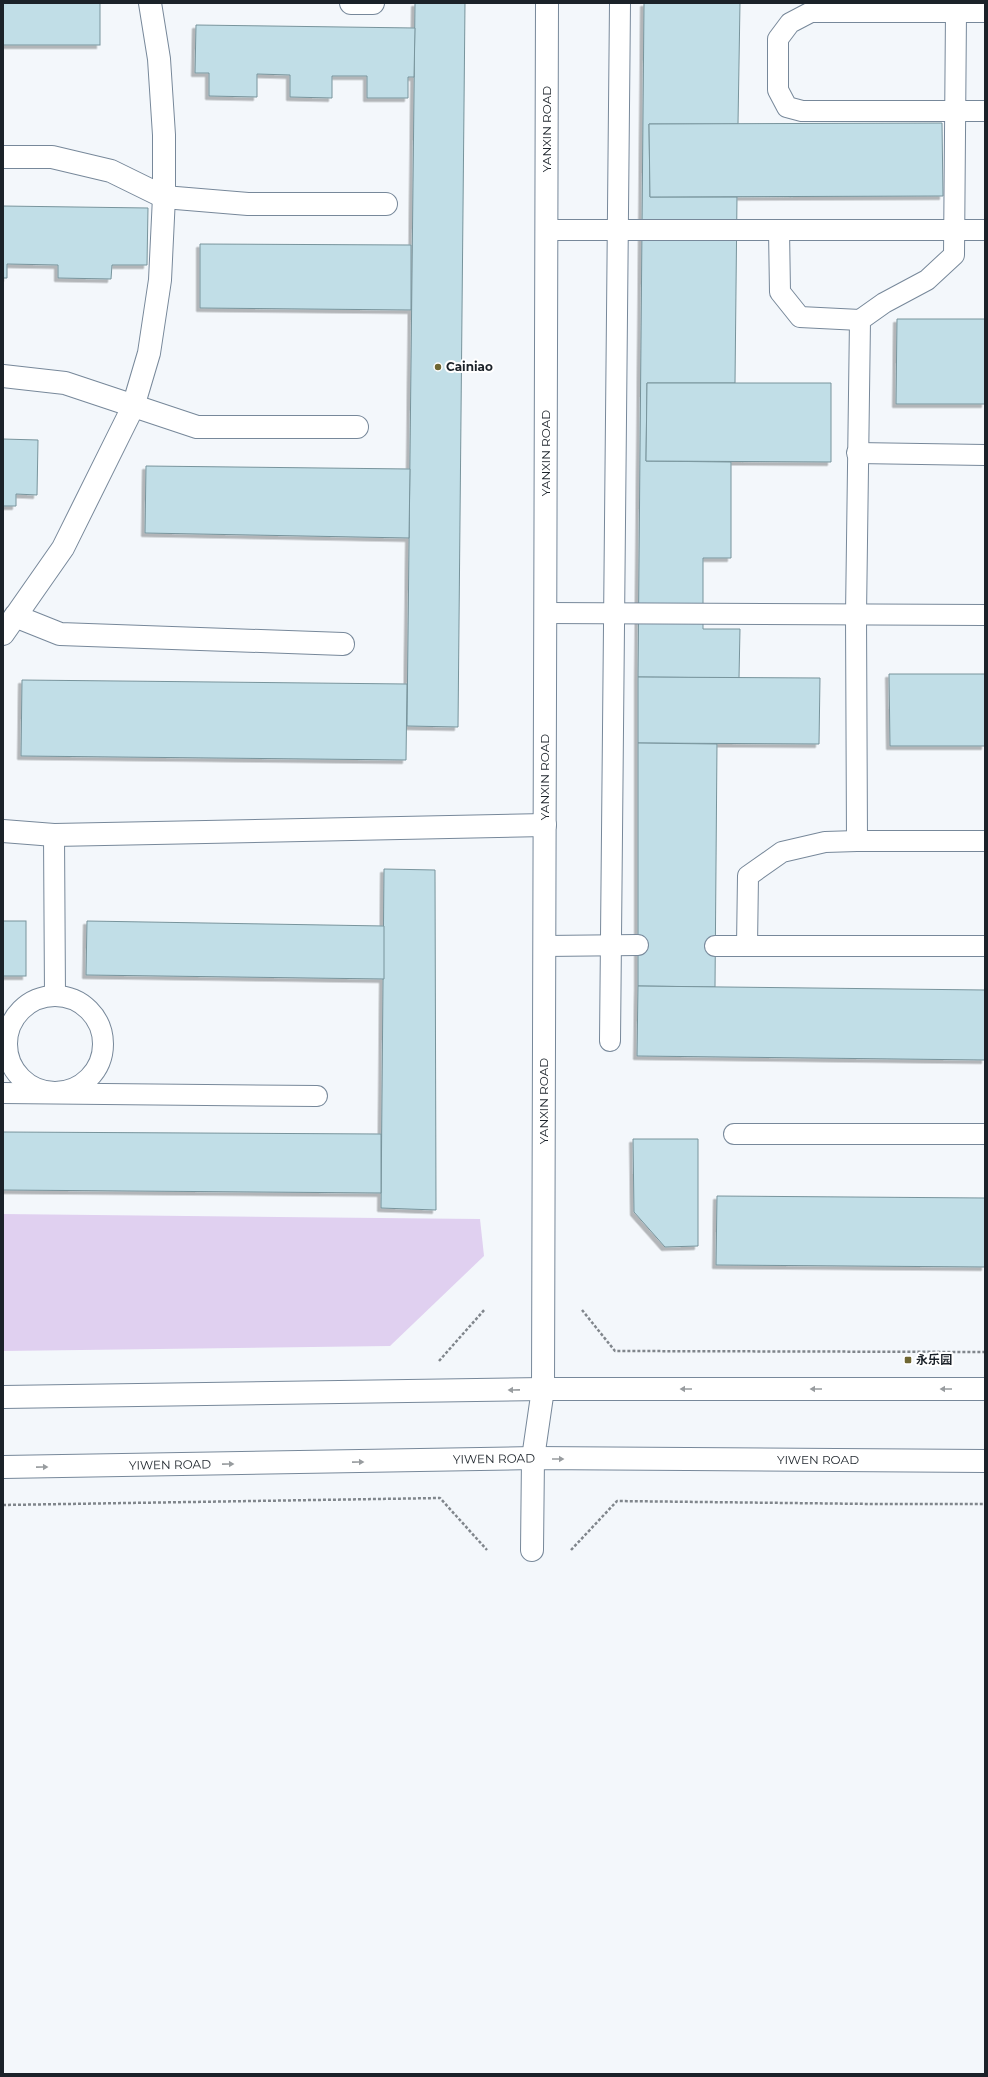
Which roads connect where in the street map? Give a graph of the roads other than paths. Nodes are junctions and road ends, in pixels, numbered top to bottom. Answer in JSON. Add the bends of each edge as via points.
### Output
{"nodes":[{"id":1,"x":150,"y":3,"type":"edge"},
{"id":2,"x":351,"y":3,"type":"edge"},
{"id":3,"x":374,"y":3,"type":"edge"},
{"id":4,"x":547,"y":3,"type":"edge"},
{"id":5,"x":620,"y":3,"type":"edge"},
{"id":6,"x":956,"y":12,"type":"junction"},
{"id":7,"x":985,"y":12,"type":"edge"},
{"id":8,"x":955,"y":111,"type":"junction"},
{"id":9,"x":985,"y":111,"type":"edge"},
{"id":10,"x":3,"y":156,"type":"edge"},
{"id":11,"x":164,"y":197,"type":"junction"},
{"id":12,"x":386,"y":204,"type":"dead end"},
{"id":13,"x":547,"y":230,"type":"junction"},
{"id":14,"x":618,"y":230,"type":"junction"},
{"id":15,"x":779,"y":230,"type":"junction"},
{"id":16,"x":955,"y":230,"type":"junction"},
{"id":17,"x":985,"y":230,"type":"edge"},
{"id":18,"x":860,"y":320,"type":"junction"},
{"id":19,"x":3,"y":376,"type":"edge"},
{"id":20,"x":132,"y":407,"type":"junction"},
{"id":21,"x":357,"y":427,"type":"dead end"},
{"id":22,"x":857,"y":453,"type":"junction"},
{"id":23,"x":985,"y":455,"type":"edge"},
{"id":24,"x":546,"y":613,"type":"junction"},
{"id":25,"x":614,"y":614,"type":"junction"},
{"id":26,"x":856,"y":615,"type":"junction"},
{"id":27,"x":985,"y":615,"type":"edge"},
{"id":28,"x":9,"y":625,"type":"edge"},
{"id":29,"x":343,"y":644,"type":"dead end"},
{"id":30,"x":545,"y":825,"type":"junction"},
{"id":31,"x":3,"y":831,"type":"edge"},
{"id":32,"x":54,"y":835,"type":"junction"},
{"id":33,"x":857,"y":841,"type":"junction"},
{"id":34,"x":985,"y":841,"type":"edge"},
{"id":35,"x":638,"y":945,"type":"dead end"},
{"id":36,"x":544,"y":946,"type":"junction"},
{"id":37,"x":610,"y":946,"type":"junction"},
{"id":38,"x":715,"y":946,"type":"dead end"},
{"id":39,"x":747,"y":946,"type":"junction"},
{"id":40,"x":985,"y":946,"type":"edge"},
{"id":41,"x":55,"y":996,"type":"junction"},
{"id":42,"x":610,"y":1041,"type":"dead end"},
{"id":43,"x":3,"y":1093,"type":"edge"},
{"id":44,"x":60,"y":1093,"type":"junction"},
{"id":45,"x":317,"y":1096,"type":"dead end"},
{"id":46,"x":734,"y":1134,"type":"dead end"},
{"id":47,"x":985,"y":1134,"type":"edge"},
{"id":48,"x":543,"y":1390,"type":"junction"},
{"id":49,"x":985,"y":1390,"type":"edge"},
{"id":50,"x":3,"y":1397,"type":"edge"},
{"id":51,"x":533,"y":1458,"type":"junction"},
{"id":52,"x":985,"y":1461,"type":"edge"},
{"id":53,"x":3,"y":1468,"type":"edge"},
{"id":54,"x":532,"y":1550,"type":"dead end"}],
"edges":[{"from":1,"to":11,"type":"street","via":[[159,66],[164,135]]},
{"from":2,"to":3,"type":"street"},
{"from":4,"to":13,"type":"street","name":"YANXIN ROAD"},
{"from":5,"to":14,"type":"lane"},
{"from":6,"to":7,"type":"lane"},
{"from":6,"to":8,"type":"lane"},
{"from":6,"to":8,"type":"lane","via":[[811,12],[790,24],[778,38],[778,90],[787,107],[802,111]]},
{"from":8,"to":9,"type":"lane"},
{"from":8,"to":16,"type":"lane"},
{"from":10,"to":11,"type":"street","via":[[52,157],[111,171]]},
{"from":11,"to":12,"type":"street","via":[[248,204]]},
{"from":11,"to":20,"type":"street","via":[[160,280],[149,353]]},
{"from":13,"to":14,"type":"lane"},
{"from":13,"to":24,"type":"street","name":"YANXIN ROAD"},
{"from":14,"to":15,"type":"lane"},
{"from":14,"to":25,"type":"lane"},
{"from":15,"to":16,"type":"lane"},
{"from":15,"to":18,"type":"lane","via":[[780,292],[800,317]]},
{"from":16,"to":17,"type":"lane"},
{"from":16,"to":18,"type":"lane","via":[[954,255],[949,260],[927,280],[884,303]]},
{"from":18,"to":22,"type":"lane"},
{"from":19,"to":20,"type":"street","via":[[65,383]]},
{"from":20,"to":21,"type":"street","via":[[197,427]]},
{"from":20,"to":28,"type":"street","via":[[63,548]]},
{"from":22,"to":23,"type":"lane"},
{"from":22,"to":26,"type":"lane"},
{"from":24,"to":25,"type":"lane"},
{"from":24,"to":30,"type":"street","name":"YANXIN ROAD"},
{"from":25,"to":26,"type":"lane"},
{"from":25,"to":37,"type":"lane"},
{"from":26,"to":27,"type":"lane"},
{"from":26,"to":33,"type":"lane"},
{"from":28,"to":29,"type":"street","via":[[60,634]]},
{"from":30,"to":32,"type":"street"},
{"from":30,"to":36,"type":"street","name":"YANXIN ROAD"},
{"from":31,"to":32,"type":"street"},
{"from":32,"to":41,"type":"lane"},
{"from":33,"to":34,"type":"lane"},
{"from":33,"to":39,"type":"lane","via":[[825,842],[782,852],[748,876]]},
{"from":35,"to":37,"type":"lane"},
{"from":36,"to":37,"type":"lane"},
{"from":36,"to":48,"type":"street","name":"YANXIN ROAD"},
{"from":37,"to":42,"type":"lane"},
{"from":38,"to":39,"type":"lane"},
{"from":39,"to":40,"type":"lane"},
{"from":41,"to":44,"type":"lane","via":[[72,999],[86,1006],[97,1019],[103,1034],[103,1050],[98,1066],[89,1079],[75,1089]]},
{"from":41,"to":44,"type":"lane","via":[[40,998],[26,1005],[16,1016],[9,1030],[7,1046],[10,1061],[17,1074],[28,1085],[43,1091]]},
{"from":43,"to":44,"type":"lane"},
{"from":44,"to":45,"type":"lane"},
{"from":46,"to":47,"type":"lane"},
{"from":49,"to":48,"type":"street","one_way":true},
{"from":48,"to":50,"type":"street","one_way":true},
{"from":48,"to":51,"type":"street","name":"YANXIN ROAD"},
{"from":51,"to":52,"type":"street","name":"YIWEN ROAD","one_way":true},
{"from":53,"to":51,"type":"street","name":"YIWEN ROAD","one_way":true},
{"from":51,"to":54,"type":"street","name":"YANXIN ROAD"}]}
